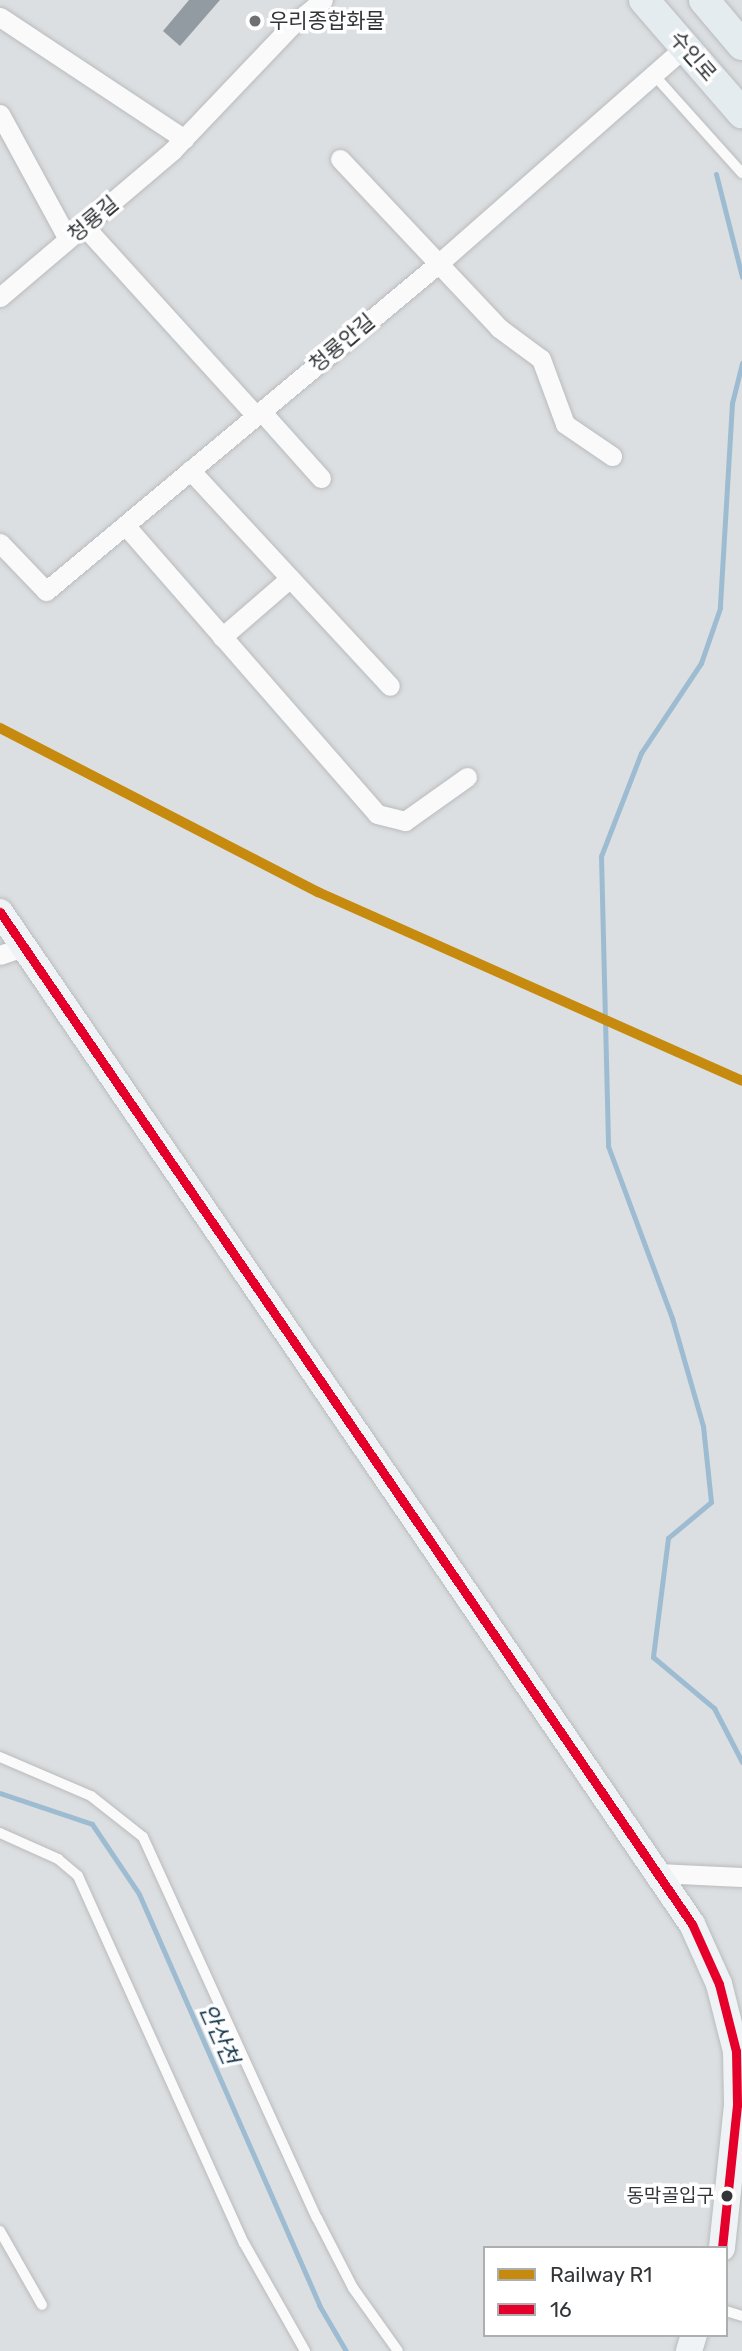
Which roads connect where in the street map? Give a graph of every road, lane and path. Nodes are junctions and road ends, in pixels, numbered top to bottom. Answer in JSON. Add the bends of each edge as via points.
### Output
{"nodes":[{"id":1,"x":644,"y":0,"type":"edge"},
{"id":2,"x":705,"y":0,"type":"edge"},
{"id":3,"x":318,"y":1,"type":"edge"},
{"id":4,"x":0,"y":17,"type":"edge"},
{"id":5,"x":742,"y":45,"type":"edge"},
{"id":6,"x":685,"y":47,"type":"junction"},
{"id":7,"x":654,"y":75,"type":"junction"},
{"id":8,"x":742,"y":113,"type":"edge"},
{"id":9,"x":0,"y":114,"type":"edge"},
{"id":10,"x":184,"y":139,"type":"junction"},
{"id":11,"x":340,"y":159,"type":"dead end"},
{"id":12,"x":742,"y":173,"type":"edge"},
{"id":13,"x":84,"y":226,"type":"junction"},
{"id":14,"x":68,"y":239,"type":"junction"},
{"id":15,"x":439,"y":263,"type":"junction"},
{"id":16,"x":0,"y":298,"type":"edge"},
{"id":17,"x":258,"y":414,"type":"junction"},
{"id":18,"x":612,"y":456,"type":"dead end"},
{"id":19,"x":190,"y":470,"type":"junction"},
{"id":20,"x":321,"y":478,"type":"dead end"},
{"id":21,"x":125,"y":525,"type":"junction"},
{"id":22,"x":0,"y":543,"type":"edge"},
{"id":23,"x":290,"y":578,"type":"junction"},
{"id":24,"x":222,"y":637,"type":"junction"},
{"id":25,"x":390,"y":686,"type":"dead end"},
{"id":26,"x":467,"y":777,"type":"dead end"},
{"id":27,"x":0,"y":912,"type":"edge"},
{"id":28,"x":11,"y":951,"type":"edge"},
{"id":29,"x":0,"y":1757,"type":"edge"},
{"id":30,"x":0,"y":1833,"type":"edge"},
{"id":31,"x":657,"y":1873,"type":"junction"},
{"id":32,"x":742,"y":1877,"type":"edge"},
{"id":33,"x":0,"y":2231,"type":"edge"},
{"id":34,"x":722,"y":2246,"type":"edge"},
{"id":35,"x":42,"y":2305,"type":"dead end"},
{"id":36,"x":305,"y":2351,"type":"edge"},
{"id":37,"x":398,"y":2351,"type":"edge"}],
"edges":[{"from":1,"to":6,"type":"main road","name":"수인로"},
{"from":2,"to":5,"type":"main road"},
{"from":3,"to":10,"type":"street","name":"청룡길"},
{"from":4,"to":10,"type":"street"},
{"from":6,"to":7,"type":"street","name":"청룡안길"},
{"from":6,"to":8,"type":"main road","name":"수인로"},
{"from":7,"to":12,"type":"lane"},
{"from":7,"to":15,"type":"street","name":"청룡안길"},
{"from":9,"to":14,"type":"street"},
{"from":10,"to":13,"type":"street","name":"청룡길"},
{"from":11,"to":15,"type":"street"},
{"from":13,"to":14,"type":"street","name":"청룡길"},
{"from":13,"to":17,"type":"street"},
{"from":14,"to":16,"type":"street","name":"청룡길"},
{"from":15,"to":17,"type":"street","name":"청룡안길"},
{"from":15,"to":18,"type":"street","via":[[499,328],[541,359],[565,424]]},
{"from":17,"to":19,"type":"street","name":"청룡안길"},
{"from":17,"to":20,"type":"street"},
{"from":19,"to":21,"type":"street","name":"청룡안길"},
{"from":19,"to":23,"type":"street"},
{"from":21,"to":22,"type":"street","name":"청룡안길","via":[[46,591]]},
{"from":21,"to":24,"type":"street"},
{"from":23,"to":24,"type":"street"},
{"from":23,"to":25,"type":"street"},
{"from":24,"to":26,"type":"street","via":[[377,814],[405,821]]},
{"from":27,"to":28,"type":"street"},
{"from":28,"to":31,"type":"street"},
{"from":29,"to":37,"type":"lane","via":[[91,1796],[143,1837],[317,2218],[353,2288]]},
{"from":30,"to":36,"type":"lane","via":[[58,1859],[78,1876],[244,2243]]},
{"from":31,"to":32,"type":"street"},
{"from":31,"to":34,"type":"street","via":[[692,1924],[719,1984],[736,2051],[737,2105]]},
{"from":33,"to":35,"type":"lane"}]}
